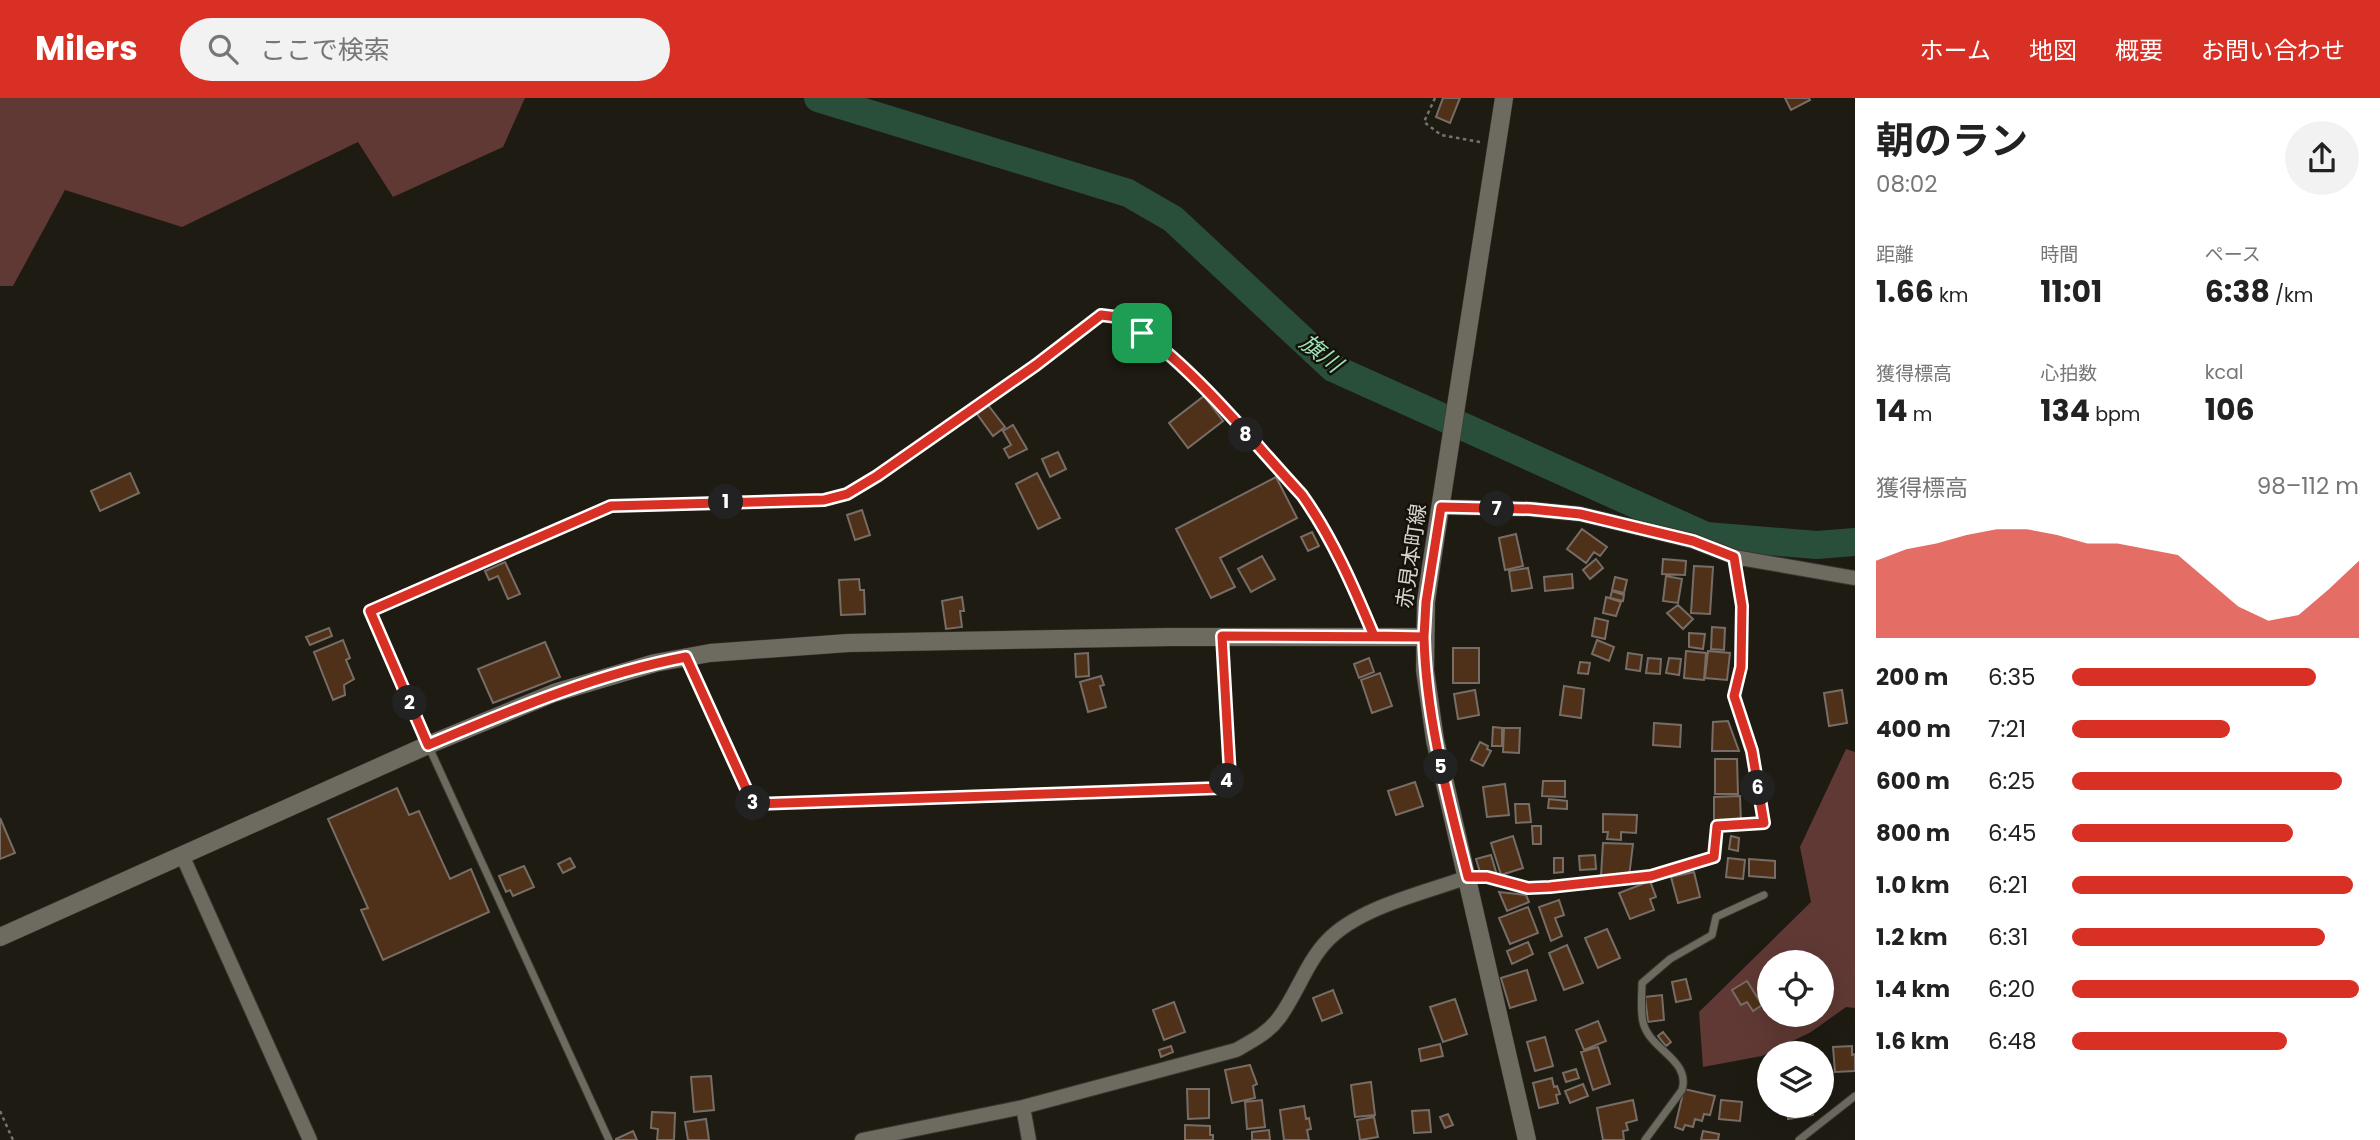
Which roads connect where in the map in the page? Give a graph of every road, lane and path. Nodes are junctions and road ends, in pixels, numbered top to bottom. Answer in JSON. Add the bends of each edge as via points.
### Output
{"nodes":[{"id":1,"x":1435,"y":98,"type":"edge"},
{"id":2,"x":1504,"y":98,"type":"edge"},
{"id":3,"x":1497,"y":145,"type":"junction"},
{"id":4,"x":1442,"y":498,"type":"junction"},
{"id":5,"x":1734,"y":557,"type":"junction"},
{"id":6,"x":1855,"y":578,"type":"edge"},
{"id":7,"x":1222,"y":636,"type":"junction"},
{"id":8,"x":1374,"y":636,"type":"junction"},
{"id":9,"x":1424,"y":637,"type":"junction"},
{"id":10,"x":686,"y":657,"type":"junction"},
{"id":11,"x":428,"y":745,"type":"junction"},
{"id":12,"x":182,"y":855,"type":"junction"},
{"id":13,"x":1468,"y":877,"type":"junction"},
{"id":14,"x":1763,"y":895,"type":"dead end"},
{"id":15,"x":0,"y":937,"type":"edge"},
{"id":16,"x":1855,"y":1096,"type":"edge"},
{"id":17,"x":1023,"y":1107,"type":"junction"},
{"id":18,"x":0,"y":1111,"type":"edge"},
{"id":19,"x":13,"y":1140,"type":"edge"},
{"id":20,"x":310,"y":1140,"type":"edge"},
{"id":21,"x":610,"y":1140,"type":"edge"},
{"id":22,"x":862,"y":1140,"type":"edge"},
{"id":23,"x":1029,"y":1140,"type":"edge"},
{"id":24,"x":1527,"y":1140,"type":"edge"},
{"id":25,"x":1645,"y":1140,"type":"edge"},
{"id":26,"x":1799,"y":1140,"type":"edge"}],
"edges":[{"from":1,"to":3,"type":"path","via":[[1424,122],[1441,135]]},
{"from":2,"to":3,"type":"street","name":"赤見本町線"},
{"from":3,"to":4,"type":"street","name":"赤見本町線"},
{"from":4,"to":5,"type":"street","via":[[1580,514],[1693,541]]},
{"from":4,"to":9,"type":"street","name":"赤見本町線"},
{"from":5,"to":6,"type":"street"},
{"from":5,"to":13,"type":"lane","via":[[1742,606],[1742,655],[1734,696],[1752,751],[1764,823],[1717,826],[1714,857],[1651,876],[1528,888]]},
{"from":7,"to":8,"type":"street"},
{"from":7,"to":10,"type":"street","via":[[848,643]]},
{"from":7,"to":10,"type":"path","via":[[1230,777],[1221,788],[753,804]]},
{"from":8,"to":9,"type":"street"},
{"from":8,"to":11,"type":"lane","via":[[1302,495],[1155,343],[1117,317],[1101,315],[847,494],[824,500],[611,506],[370,611]]},
{"from":9,"to":13,"type":"street","name":"赤見本町線","via":[[1435,740]]},
{"from":10,"to":11,"type":"street","via":[[554,693]]},
{"from":11,"to":12,"type":"street"},
{"from":11,"to":21,"type":"lane"},
{"from":12,"to":15,"type":"street"},
{"from":12,"to":20,"type":"street"},
{"from":13,"to":17,"type":"street","via":[[1352,921],[1327,940],[1279,1018],[1237,1050]]},
{"from":13,"to":24,"type":"street","name":"赤見本町線"},
{"from":14,"to":25,"type":"lane","via":[[1716,917],[1712,935],[1670,959],[1642,983],[1643,1023],[1683,1071],[1684,1082]]},
{"from":16,"to":26,"type":"lane"},
{"from":17,"to":22,"type":"street"},
{"from":17,"to":23,"type":"street"},
{"from":18,"to":19,"type":"path"}]}
